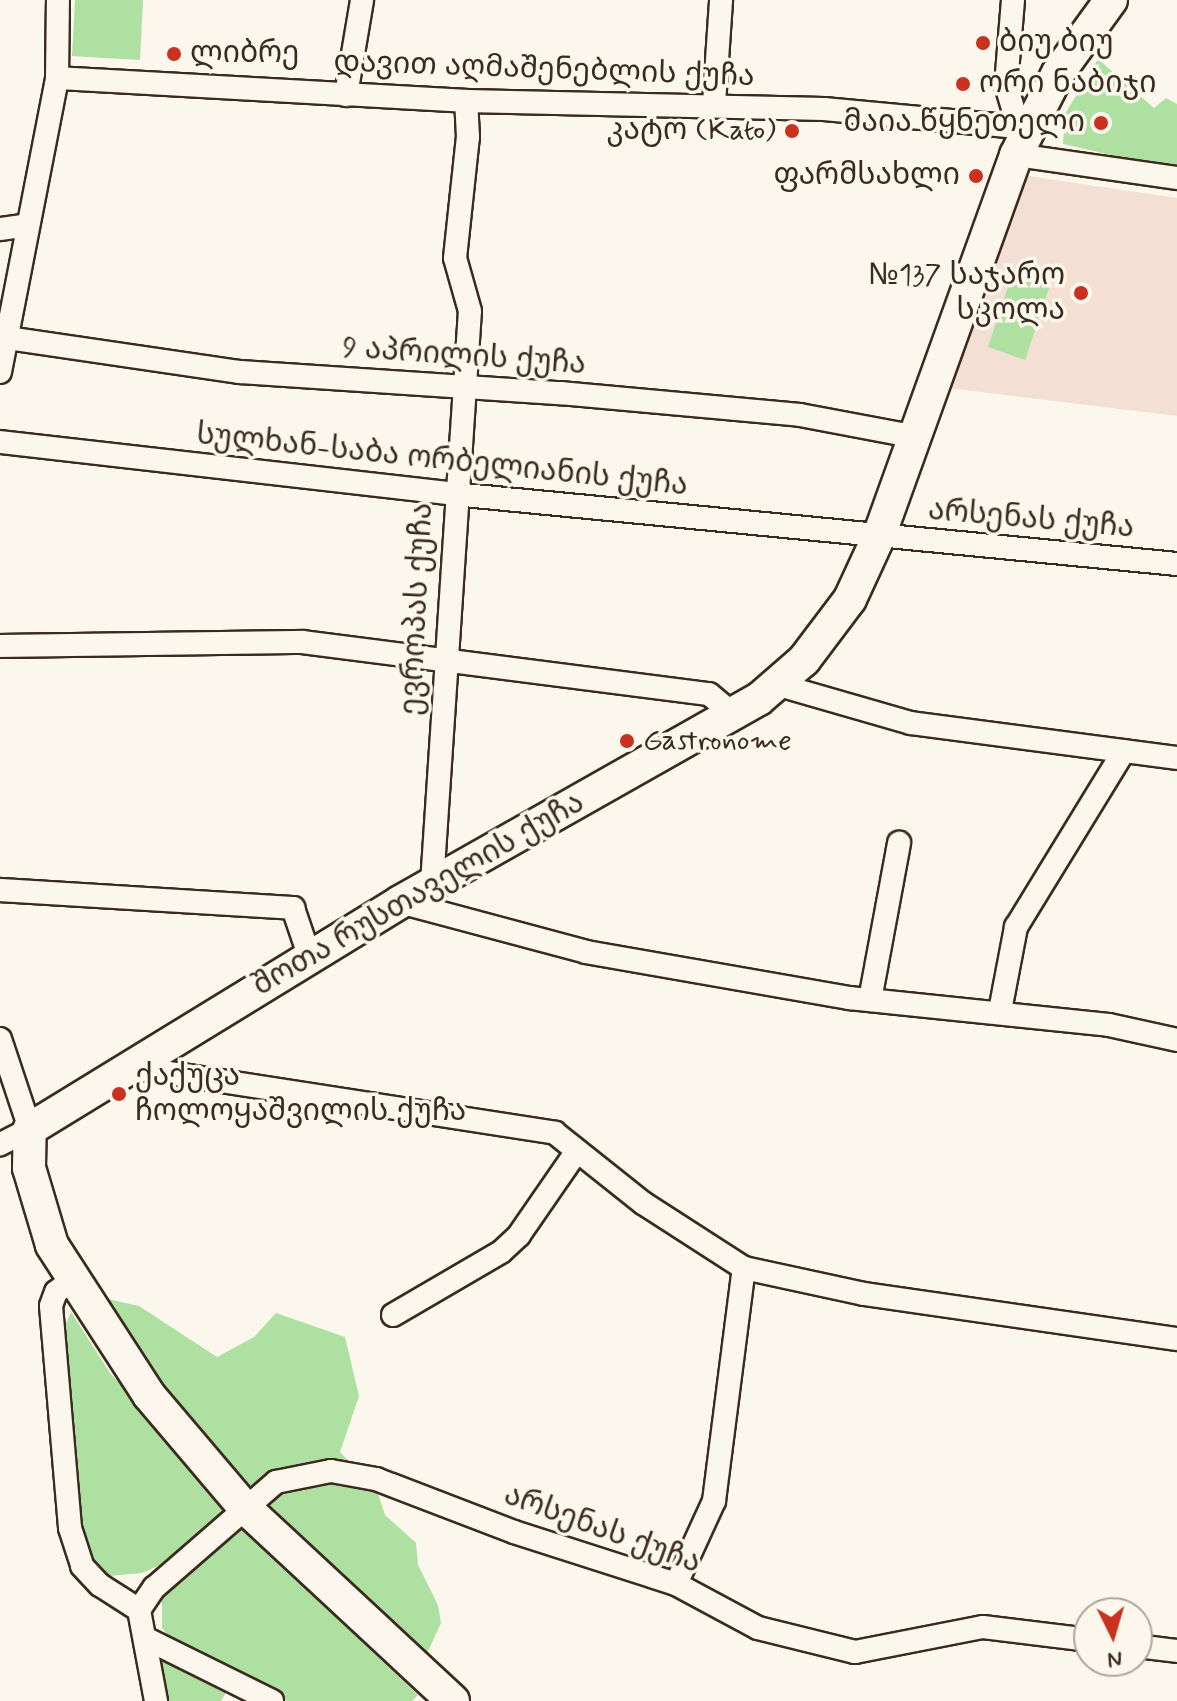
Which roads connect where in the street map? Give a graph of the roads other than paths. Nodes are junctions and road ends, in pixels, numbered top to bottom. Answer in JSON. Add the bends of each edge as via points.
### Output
{"nodes":[{"id":1,"x":58,"y":0,"type":"edge"},
{"id":2,"x":362,"y":0,"type":"edge"},
{"id":3,"x":721,"y":0,"type":"edge"},
{"id":4,"x":1013,"y":0,"type":"edge"},
{"id":5,"x":1111,"y":0,"type":"edge"},
{"id":6,"x":57,"y":78,"type":"junction"},
{"id":7,"x":346,"y":95,"type":"junction"},
{"id":8,"x":466,"y":101,"type":"junction"},
{"id":9,"x":714,"y":104,"type":"junction"},
{"id":10,"x":1021,"y":136,"type":"junction"},
{"id":11,"x":1177,"y":178,"type":"edge"},
{"id":12,"x":28,"y":225,"type":"junction"},
{"id":13,"x":0,"y":229,"type":"edge"},
{"id":14,"x":7,"y":338,"type":"junction"},
{"id":15,"x":0,"y":372,"type":"edge"},
{"id":16,"x":466,"y":386,"type":"junction"},
{"id":17,"x":916,"y":437,"type":"junction"},
{"id":18,"x":0,"y":442,"type":"edge"},
{"id":19,"x":454,"y":494,"type":"junction"},
{"id":20,"x":879,"y":536,"type":"junction"},
{"id":21,"x":1177,"y":564,"type":"edge"},
{"id":22,"x":0,"y":646,"type":"edge"},
{"id":23,"x":446,"y":662,"type":"junction"},
{"id":24,"x":779,"y":685,"type":"junction"},
{"id":25,"x":733,"y":714,"type":"junction"},
{"id":26,"x":1124,"y":751,"type":"junction"},
{"id":27,"x":1177,"y":758,"type":"edge"},
{"id":28,"x":899,"y":843,"type":"dead end"},
{"id":29,"x":432,"y":884,"type":"junction"},
{"id":30,"x":0,"y":890,"type":"edge"},
{"id":31,"x":400,"y":902,"type":"junction"},
{"id":32,"x":310,"y":958,"type":"junction"},
{"id":33,"x":860,"y":999,"type":"junction"},
{"id":34,"x":1000,"y":1011,"type":"junction"},
{"id":35,"x":0,"y":1039,"type":"edge"},
{"id":36,"x":1177,"y":1040,"type":"edge"},
{"id":37,"x":131,"y":1067,"type":"junction"},
{"id":38,"x":30,"y":1129,"type":"junction"},
{"id":39,"x":0,"y":1144,"type":"edge"},
{"id":40,"x":577,"y":1151,"type":"junction"},
{"id":41,"x":744,"y":1268,"type":"junction"},
{"id":42,"x":71,"y":1280,"type":"junction"},
{"id":43,"x":393,"y":1315,"type":"dead end"},
{"id":44,"x":1177,"y":1339,"type":"edge"},
{"id":45,"x":243,"y":1506,"type":"junction"},
{"id":46,"x":676,"y":1584,"type":"junction"},
{"id":47,"x":139,"y":1610,"type":"junction"},
{"id":48,"x":145,"y":1638,"type":"junction"},
{"id":49,"x":1073,"y":1638,"type":"edge"},
{"id":50,"x":1153,"y":1648,"type":"edge"},
{"id":51,"x":1177,"y":1651,"type":"edge"},
{"id":52,"x":156,"y":1701,"type":"edge"},
{"id":53,"x":272,"y":1701,"type":"edge"},
{"id":54,"x":453,"y":1701,"type":"edge"}],
"edges":[{"from":1,"to":6,"type":"street"},
{"from":2,"to":7,"type":"street"},
{"from":3,"to":9,"type":"street"},
{"from":4,"to":10,"type":"street","via":[[1006,85]]},
{"from":5,"to":10,"type":"main road","name":"შოთა რუსთაველის ქუჩა"},
{"from":6,"to":7,"type":"street","name":"დავით აღმაშენებლის ქუჩა"},
{"from":6,"to":12,"type":"street"},
{"from":7,"to":8,"type":"street","name":"დავით აღმაშენებლის ქუჩა"},
{"from":8,"to":9,"type":"street","name":"დავით აღმაშენებლის ქუჩა"},
{"from":8,"to":16,"type":"street","name":"ევროპას ქუჩა","via":[[468,137],[455,258],[470,311]]},
{"from":9,"to":10,"type":"street","name":"დავით აღმაშენებლის ქუჩა"},
{"from":10,"to":11,"type":"street","name":"დავით აღმაშენებლის ქუჩა"},
{"from":10,"to":17,"type":"main road","name":"შოთა რუსთაველის ქუჩა"},
{"from":12,"to":13,"type":"street"},
{"from":12,"to":14,"type":"street"},
{"from":14,"to":15,"type":"street"},
{"from":14,"to":16,"type":"street","name":"9 აპრილის ქუჩა","via":[[240,372]]},
{"from":16,"to":17,"type":"street","name":"9 აპრილის ქუჩა","via":[[800,415]]},
{"from":16,"to":19,"type":"street","name":"ევროპას ქუჩა"},
{"from":17,"to":20,"type":"main road","name":"შოთა რუსთაველის ქუჩა"},
{"from":18,"to":19,"type":"street","name":"სულხან-საბა ორბელიანის ქუჩა"},
{"from":19,"to":20,"type":"street","name":"სულხან-საბა ორბელიანის ქუჩა"},
{"from":19,"to":23,"type":"street","name":"ევროპას ქუჩა"},
{"from":20,"to":21,"type":"street","name":"არსენას ქუჩა"},
{"from":20,"to":24,"type":"main road","name":"შოთა რუსთაველის ქუჩა","via":[[828,633]]},
{"from":22,"to":23,"type":"street","via":[[302,642]]},
{"from":23,"to":25,"type":"street","via":[[709,694]]},
{"from":23,"to":29,"type":"street","name":"ევროპას ქუჩა"},
{"from":24,"to":25,"type":"main road","name":"შოთა რუსთაველის ქუჩა"},
{"from":24,"to":26,"type":"street","via":[[911,723]]},
{"from":25,"to":29,"type":"main road","name":"შოთა რუსთაველის ქუჩა"},
{"from":26,"to":27,"type":"street"},
{"from":26,"to":34,"type":"street","via":[[1016,927]]},
{"from":28,"to":33,"type":"street"},
{"from":29,"to":31,"type":"main road","name":"შოთა რუსთაველის ქუჩა"},
{"from":30,"to":32,"type":"street","via":[[293,908]]},
{"from":31,"to":32,"type":"main road","name":"შოთა რუსთაველის ქუჩა"},
{"from":31,"to":33,"type":"street","via":[[586,952]]},
{"from":32,"to":37,"type":"main road","name":"შოთა რუსთაველის ქუჩა"},
{"from":33,"to":34,"type":"street"},
{"from":34,"to":36,"type":"street"},
{"from":35,"to":38,"type":"street"},
{"from":37,"to":38,"type":"main road","name":"შოთა რუსთაველის ქუჩა"},
{"from":37,"to":40,"type":"street","via":[[555,1133]]},
{"from":38,"to":39,"type":"street"},
{"from":38,"to":42,"type":"main road","via":[[35,1196]]},
{"from":40,"to":41,"type":"street","via":[[643,1203]]},
{"from":40,"to":43,"type":"street","via":[[519,1235],[501,1252]]},
{"from":41,"to":44,"type":"street","via":[[864,1294]]},
{"from":41,"to":46,"type":"street","via":[[714,1501]]},
{"from":42,"to":45,"type":"main road","via":[[149,1395]]},
{"from":42,"to":47,"type":"street","via":[[56,1292],[51,1306],[70,1528],[82,1566],[100,1585]]},
{"from":45,"to":46,"type":"street","name":"არსენას ქუჩა","via":[[276,1482],[331,1471],[355,1473]]},
{"from":45,"to":47,"type":"street","name":"არსენას ქუჩა","via":[[154,1588]]},
{"from":45,"to":54,"type":"main road"},
{"from":46,"to":49,"type":"street","name":"არსენას ქუჩა","via":[[758,1628],[855,1652],[983,1627]]},
{"from":47,"to":48,"type":"street"},
{"from":48,"to":52,"type":"street"},
{"from":48,"to":53,"type":"street"},
{"from":50,"to":51,"type":"street"}]}
